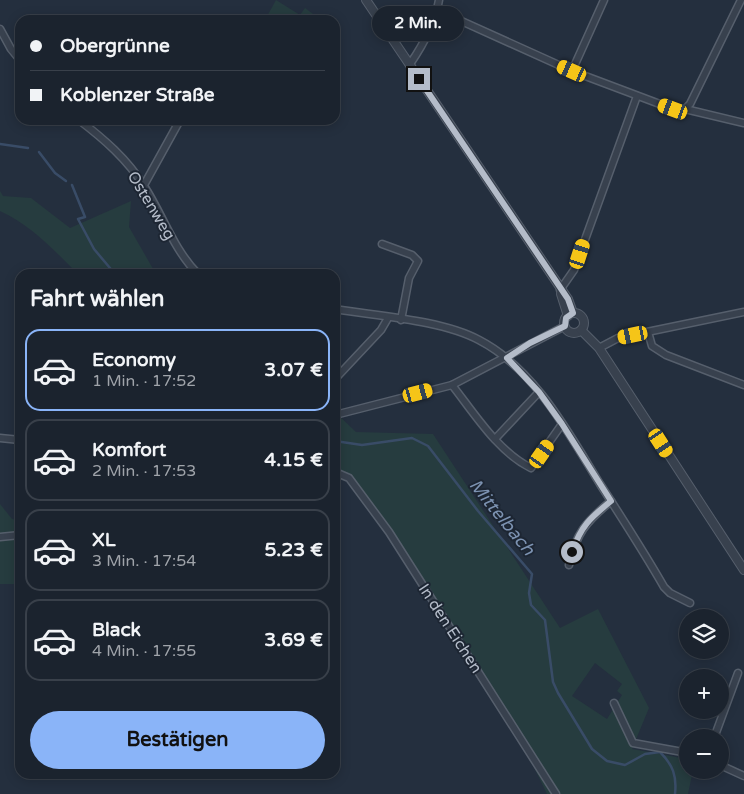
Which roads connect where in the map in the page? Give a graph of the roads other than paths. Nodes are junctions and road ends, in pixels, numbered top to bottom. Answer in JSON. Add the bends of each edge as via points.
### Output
{"nodes":[{"id":1,"x":366,"y":0,"type":"edge"},
{"id":2,"x":439,"y":0,"type":"edge"},
{"id":3,"x":604,"y":0,"type":"edge"},
{"id":4,"x":741,"y":0,"type":"edge"},
{"id":5,"x":437,"y":10,"type":"junction"},
{"id":6,"x":0,"y":29,"type":"edge"},
{"id":7,"x":15,"y":54,"type":"edge"},
{"id":8,"x":410,"y":64,"type":"junction"},
{"id":9,"x":572,"y":71,"type":"junction"},
{"id":10,"x":637,"y":96,"type":"junction"},
{"id":11,"x":685,"y":109,"type":"junction"},
{"id":12,"x":744,"y":123,"type":"edge"},
{"id":13,"x":85,"y":125,"type":"edge"},
{"id":14,"x":177,"y":125,"type":"edge"},
{"id":15,"x":144,"y":186,"type":"junction"},
{"id":16,"x":382,"y":244,"type":"dead end"},
{"id":17,"x":193,"y":269,"type":"edge"},
{"id":18,"x":560,"y":290,"type":"junction"},
{"id":19,"x":340,"y":310,"type":"edge"},
{"id":20,"x":744,"y":312,"type":"edge"},
{"id":21,"x":570,"y":315,"type":"junction"},
{"id":22,"x":388,"y":318,"type":"junction"},
{"id":23,"x":401,"y":320,"type":"junction"},
{"id":24,"x":565,"y":326,"type":"junction"},
{"id":25,"x":582,"y":330,"type":"junction"},
{"id":26,"x":648,"y":332,"type":"junction"},
{"id":27,"x":599,"y":348,"type":"junction"},
{"id":28,"x":507,"y":358,"type":"junction"},
{"id":29,"x":340,"y":374,"type":"edge"},
{"id":30,"x":452,"y":385,"type":"junction"},
{"id":31,"x":744,"y":385,"type":"edge"},
{"id":32,"x":539,"y":392,"type":"junction"},
{"id":33,"x":340,"y":414,"type":"edge"},
{"id":34,"x":562,"y":424,"type":"junction"},
{"id":35,"x":0,"y":438,"type":"edge"},
{"id":36,"x":495,"y":439,"type":"junction"},
{"id":37,"x":15,"y":440,"type":"edge"},
{"id":38,"x":340,"y":474,"type":"edge"},
{"id":39,"x":611,"y":501,"type":"junction"},
{"id":40,"x":15,"y":536,"type":"edge"},
{"id":41,"x":0,"y":537,"type":"edge"},
{"id":42,"x":570,"y":566,"type":"dead end"},
{"id":43,"x":744,"y":570,"type":"edge"},
{"id":44,"x":690,"y":603,"type":"dead end"},
{"id":45,"x":738,"y":673,"type":"dead end"},
{"id":46,"x":614,"y":703,"type":"dead end"},
{"id":47,"x":717,"y":729,"type":"edge"},
{"id":48,"x":679,"y":751,"type":"edge"},
{"id":49,"x":729,"y":769,"type":"edge"},
{"id":50,"x":744,"y":776,"type":"edge"},
{"id":51,"x":556,"y":794,"type":"edge"}],
"edges":[{"from":1,"to":8,"type":"street"},
{"from":2,"to":5,"type":"street"},
{"from":3,"to":9,"type":"street"},
{"from":4,"to":11,"type":"street"},
{"from":5,"to":8,"type":"street","via":[[423,45]]},
{"from":5,"to":9,"type":"street"},
{"from":6,"to":7,"type":"street"},
{"from":8,"to":18,"type":"street"},
{"from":9,"to":10,"type":"street"},
{"from":10,"to":11,"type":"street","via":[[673,109]]},
{"from":10,"to":18,"type":"street","via":[[574,270]]},
{"from":11,"to":12,"type":"street"},
{"from":13,"to":15,"type":"street","name":"Ostenweg","via":[[107,142]]},
{"from":14,"to":15,"type":"street"},
{"from":15,"to":17,"type":"street","name":"Ostenweg","via":[[184,260]]},
{"from":16,"to":23,"type":"street","via":[[412,255],[418,261],[409,278]]},
{"from":18,"to":21,"type":"street","via":[[568,299]]},
{"from":19,"to":22,"type":"street"},
{"from":20,"to":26,"type":"street"},
{"from":21,"to":24,"type":"street"},
{"from":21,"to":25,"type":"street","via":[[579,314],[583,319]]},
{"from":22,"to":23,"type":"street"},
{"from":22,"to":29,"type":"street","via":[[381,330]]},
{"from":23,"to":28,"type":"street","via":[[445,328],[478,339]]},
{"from":24,"to":25,"type":"street","via":[[572,333]]},
{"from":24,"to":28,"type":"street"},
{"from":25,"to":27,"type":"street"},
{"from":26,"to":27,"type":"street","via":[[618,338]]},
{"from":26,"to":31,"type":"street","via":[[652,346],[666,355]]},
{"from":27,"to":43,"type":"street"},
{"from":28,"to":30,"type":"street"},
{"from":28,"to":32,"type":"street"},
{"from":30,"to":33,"type":"street"},
{"from":30,"to":36,"type":"street"},
{"from":32,"to":34,"type":"street"},
{"from":32,"to":36,"type":"street"},
{"from":34,"to":36,"type":"street","via":[[532,468],[524,465]]},
{"from":34,"to":39,"type":"street"},
{"from":35,"to":37,"type":"street"},
{"from":38,"to":51,"type":"street","name":"In den Eichen","via":[[349,478],[389,532]]},
{"from":39,"to":42,"type":"street","via":[[580,531]]},
{"from":39,"to":44,"type":"street","via":[[664,587]]},
{"from":40,"to":41,"type":"street"},
{"from":45,"to":47,"type":"street"},
{"from":46,"to":48,"type":"street","via":[[633,742]]},
{"from":49,"to":50,"type":"street"}]}
